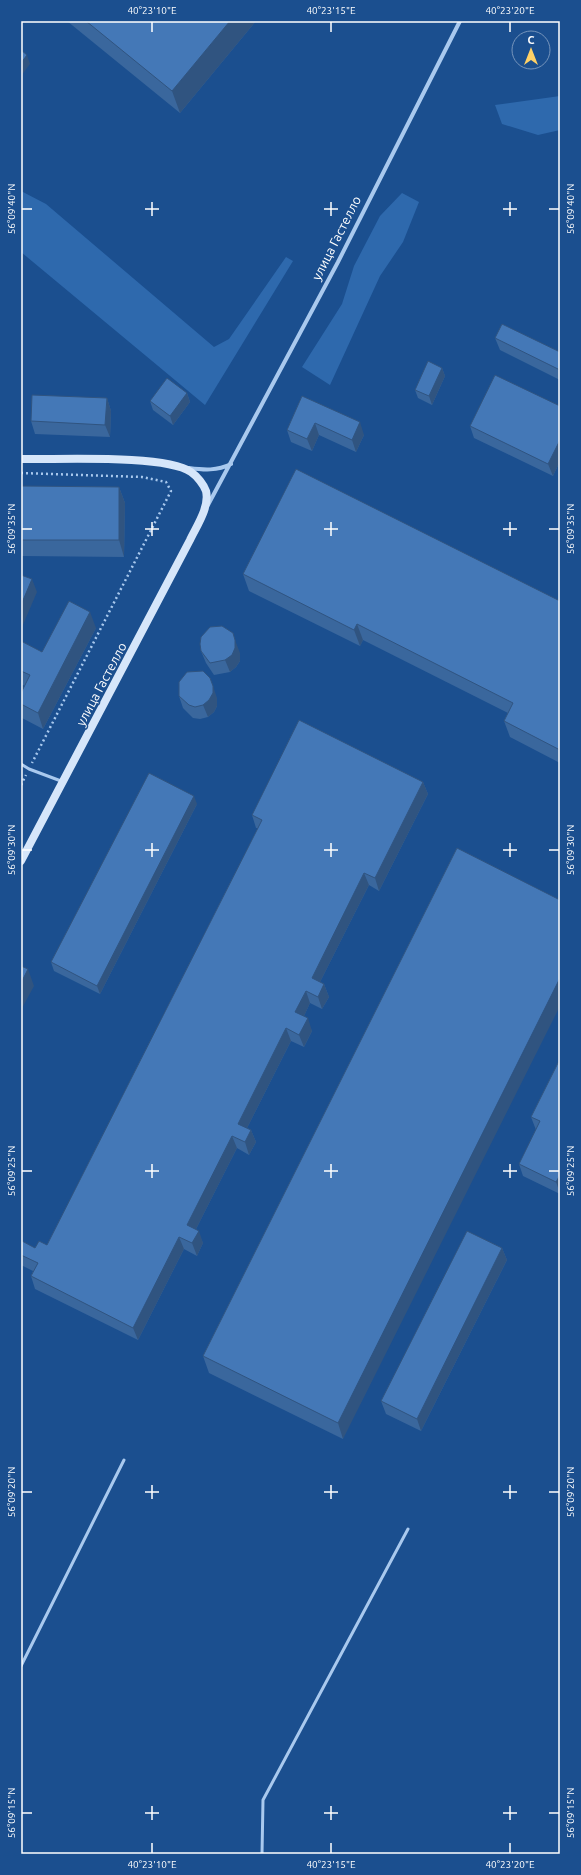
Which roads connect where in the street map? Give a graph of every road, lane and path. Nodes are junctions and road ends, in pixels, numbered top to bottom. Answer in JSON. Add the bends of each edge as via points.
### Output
{"nodes":[{"id":1,"x":460,"y":21,"type":"edge"},
{"id":2,"x":21,"y":459,"type":"edge"},
{"id":3,"x":231,"y":464,"type":"junction"},
{"id":4,"x":179,"y":466,"type":"junction"},
{"id":5,"x":21,"y":473,"type":"edge"},
{"id":6,"x":201,"y":518,"type":"junction"},
{"id":7,"x":21,"y":764,"type":"edge"},
{"id":8,"x":29,"y":769,"type":"junction"},
{"id":9,"x":63,"y":781,"type":"junction"},
{"id":10,"x":21,"y":785,"type":"edge"},
{"id":11,"x":21,"y":861,"type":"edge"},
{"id":12,"x":124,"y":1460,"type":"dead end"},
{"id":13,"x":408,"y":1529,"type":"dead end"},
{"id":14,"x":21,"y":1666,"type":"edge"},
{"id":15,"x":262,"y":1854,"type":"edge"}],
"edges":[{"from":1,"to":3,"type":"street","name":"улица Гастелло","via":[[338,262]]},
{"from":2,"to":4,"type":"main road","via":[[141,460]]},
{"from":3,"to":4,"type":"street","via":[[213,470]]},
{"from":3,"to":6,"type":"street","name":"улица Гастелло"},
{"from":4,"to":6,"type":"main road","name":"улица Гастелло","via":[[192,472],[206,492]]},
{"from":5,"to":8,"type":"path","via":[[142,477],[166,482],[171,491]]},
{"from":6,"to":9,"type":"main road","name":"улица Гастелло"},
{"from":7,"to":8,"type":"lane"},
{"from":8,"to":9,"type":"lane"},
{"from":8,"to":10,"type":"path"},
{"from":9,"to":11,"type":"main road","name":"улица Гастелло"},
{"from":12,"to":14,"type":"lane"},
{"from":13,"to":15,"type":"lane","via":[[263,1800]]}]}
